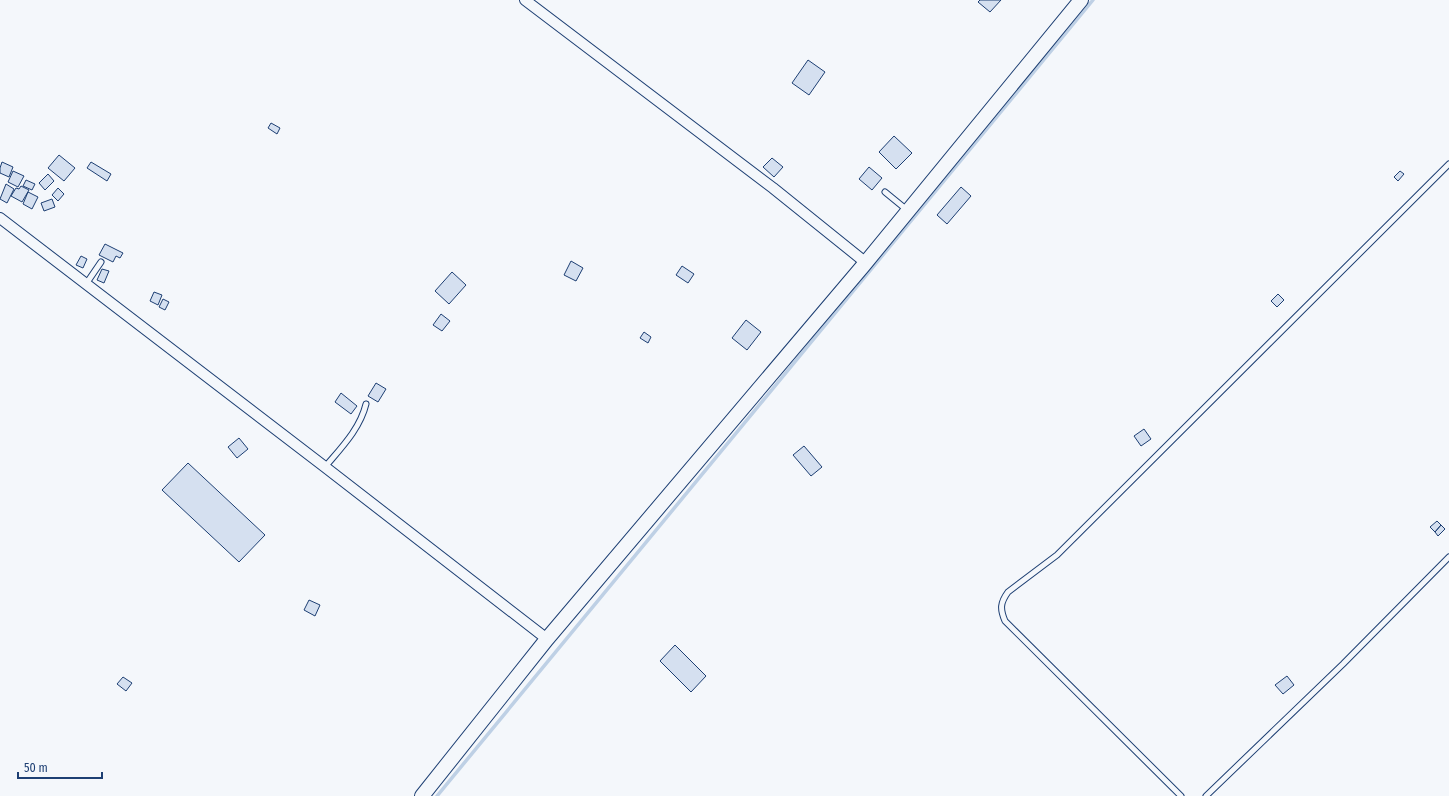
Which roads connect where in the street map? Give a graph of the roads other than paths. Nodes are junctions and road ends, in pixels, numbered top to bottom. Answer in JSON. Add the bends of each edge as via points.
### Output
{"nodes":[{"id":1,"x":524,"y":0,"type":"edge"},
{"id":2,"x":1081,"y":0,"type":"edge"},
{"id":3,"x":1449,"y":164,"type":"edge"},
{"id":4,"x":885,"y":192,"type":"dead end"},
{"id":5,"x":908,"y":210,"type":"junction"},
{"id":6,"x":0,"y":218,"type":"edge"},
{"id":7,"x":101,"y":262,"type":"dead end"},
{"id":8,"x":865,"y":262,"type":"junction"},
{"id":9,"x":86,"y":284,"type":"junction"},
{"id":10,"x":366,"y":404,"type":"dead end"},
{"id":11,"x":325,"y":467,"type":"junction"},
{"id":12,"x":1449,"y":557,"type":"edge"},
{"id":13,"x":547,"y":639,"type":"junction"},
{"id":14,"x":422,"y":796,"type":"edge"},
{"id":15,"x":1181,"y":796,"type":"edge"},
{"id":16,"x":1206,"y":796,"type":"edge"}],
"edges":[{"from":1,"to":8,"type":"street","via":[[773,188]]},
{"from":2,"to":5,"type":"street"},
{"from":3,"to":15,"type":"lane","via":[[1057,555],[1008,592],[1000,606],[1005,622]]},
{"from":4,"to":5,"type":"lane"},
{"from":5,"to":8,"type":"street"},
{"from":6,"to":9,"type":"street"},
{"from":7,"to":9,"type":"lane"},
{"from":8,"to":13,"type":"street"},
{"from":9,"to":11,"type":"street"},
{"from":10,"to":11,"type":"lane","via":[[363,415],[346,442]]},
{"from":11,"to":13,"type":"street"},
{"from":12,"to":16,"type":"lane"},
{"from":13,"to":14,"type":"street"}]}
